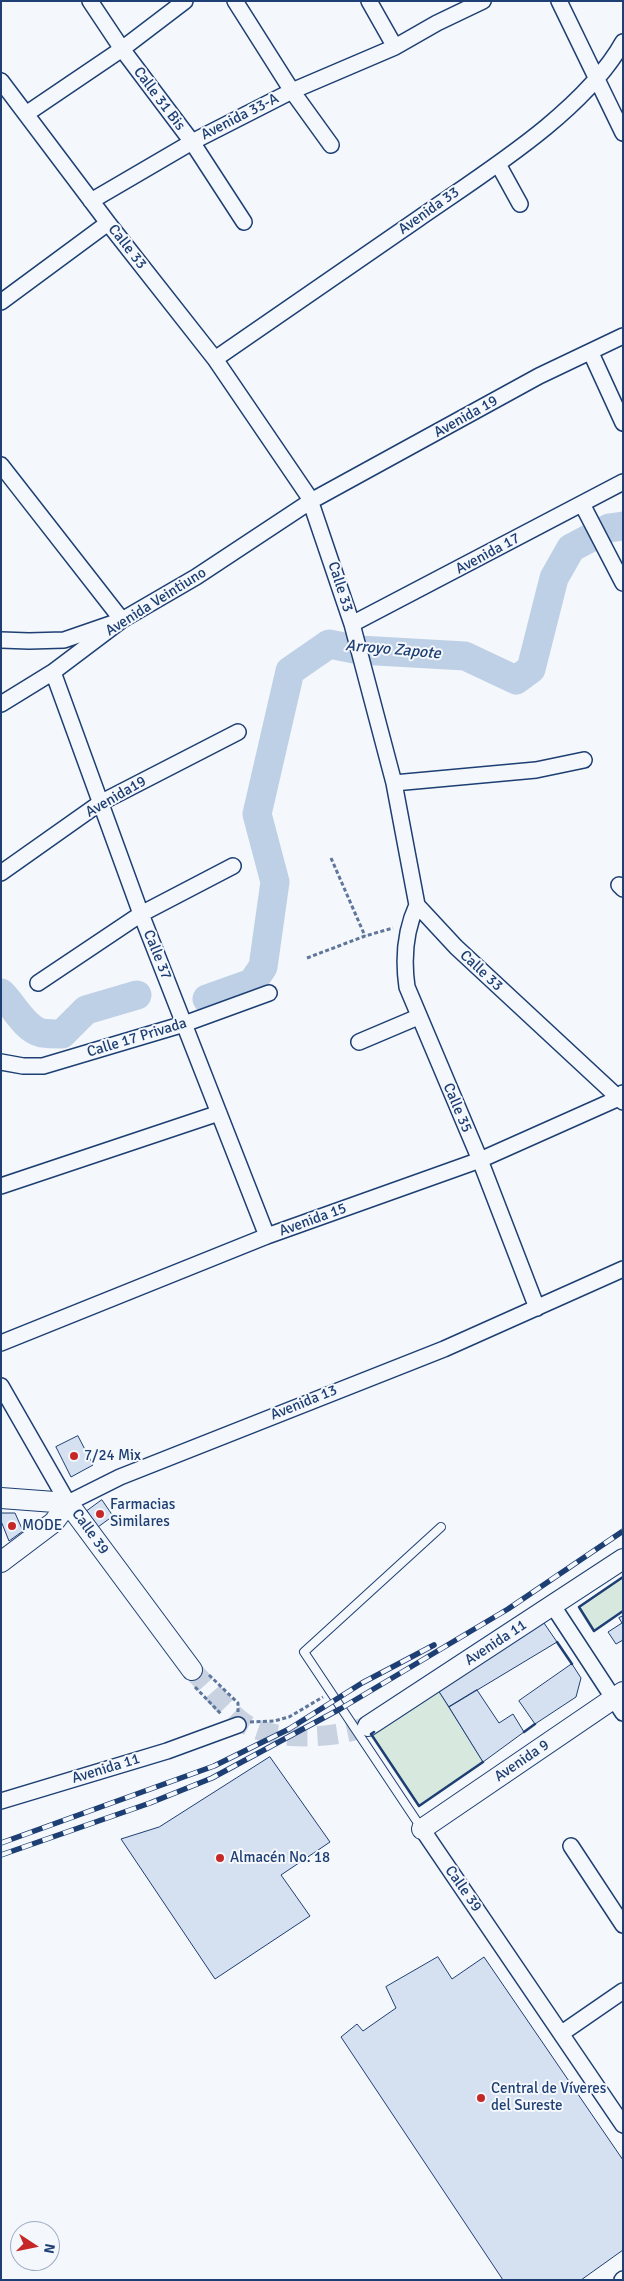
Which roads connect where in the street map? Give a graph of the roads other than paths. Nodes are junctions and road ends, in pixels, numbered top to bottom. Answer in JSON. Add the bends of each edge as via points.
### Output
{"nodes":[{"id":1,"x":90,"y":1,"type":"edge"},
{"id":2,"x":185,"y":1,"type":"edge"},
{"id":3,"x":235,"y":1,"type":"edge"},
{"id":4,"x":369,"y":1,"type":"edge"},
{"id":5,"x":482,"y":1,"type":"edge"},
{"id":6,"x":559,"y":1,"type":"edge"},
{"id":7,"x":623,"y":42,"type":"edge"},
{"id":8,"x":395,"y":47,"type":"junction"},
{"id":9,"x":122,"y":49,"type":"junction"},
{"id":10,"x":1,"y":81,"type":"edge"},
{"id":11,"x":596,"y":81,"type":"junction"},
{"id":12,"x":292,"y":91,"type":"junction"},
{"id":13,"x":26,"y":114,"type":"junction"},
{"id":14,"x":623,"y":132,"type":"edge"},
{"id":15,"x":192,"y":142,"type":"junction"},
{"id":16,"x":332,"y":146,"type":"dead end"},
{"id":17,"x":498,"y":164,"type":"junction"},
{"id":18,"x":91,"y":200,"type":"junction"},
{"id":19,"x":520,"y":204,"type":"dead end"},
{"id":20,"x":244,"y":222,"type":"dead end"},
{"id":21,"x":108,"y":224,"type":"junction"},
{"id":22,"x":1,"y":302,"type":"edge"},
{"id":23,"x":623,"y":336,"type":"edge"},
{"id":24,"x":590,"y":352,"type":"junction"},
{"id":25,"x":215,"y":359,"type":"junction"},
{"id":26,"x":623,"y":423,"type":"edge"},
{"id":27,"x":1,"y":465,"type":"edge"},
{"id":28,"x":623,"y":482,"type":"edge"},
{"id":29,"x":311,"y":501,"type":"junction"},
{"id":30,"x":582,"y":504,"type":"junction"},
{"id":31,"x":623,"y":582,"type":"edge"},
{"id":32,"x":122,"y":620,"type":"junction"},
{"id":33,"x":352,"y":624,"type":"junction"},
{"id":34,"x":1,"y":640,"type":"edge"},
{"id":35,"x":53,"y":672,"type":"junction"},
{"id":36,"x":1,"y":704,"type":"edge"},
{"id":37,"x":238,"y":732,"type":"dead end"},
{"id":38,"x":584,"y":760,"type":"dead end"},
{"id":39,"x":394,"y":783,"type":"junction"},
{"id":40,"x":100,"y":804,"type":"junction"},
{"id":41,"x":233,"y":866,"type":"dead end"},
{"id":42,"x":1,"y":873,"type":"edge"},
{"id":43,"x":417,"y":905,"type":"junction"},
{"id":44,"x":141,"y":914,"type":"junction"},
{"id":45,"x":38,"y":983,"type":"dead end"},
{"id":46,"x":269,"y":993,"type":"dead end"},
{"id":47,"x":418,"y":1016,"type":"junction"},
{"id":48,"x":184,"y":1024,"type":"junction"},
{"id":49,"x":359,"y":1042,"type":"dead end"},
{"id":50,"x":1,"y":1062,"type":"edge"},
{"id":51,"x":621,"y":1098,"type":"edge"},
{"id":52,"x":219,"y":1113,"type":"junction"},
{"id":53,"x":480,"y":1160,"type":"junction"},
{"id":54,"x":1,"y":1186,"type":"edge"},
{"id":55,"x":267,"y":1236,"type":"junction"},
{"id":56,"x":623,"y":1269,"type":"edge"},
{"id":57,"x":537,"y":1308,"type":"junction"},
{"id":58,"x":1,"y":1343,"type":"edge"},
{"id":59,"x":1,"y":1386,"type":"edge"},
{"id":60,"x":1,"y":1498,"type":"edge"},
{"id":61,"x":68,"y":1503,"type":"junction"},
{"id":62,"x":441,"y":1527,"type":"dead end"},
{"id":63,"x":623,"y":1559,"type":"edge"},
{"id":64,"x":1,"y":1562,"type":"edge"},
{"id":65,"x":553,"y":1606,"type":"junction"},
{"id":66,"x":192,"y":1670,"type":"tunnel mouth"},
{"id":67,"x":620,"y":1701,"type":"edge"},
{"id":68,"x":238,"y":1725,"type":"road end"},
{"id":69,"x":368,"y":1726,"type":"tunnel mouth"},
{"id":70,"x":1,"y":1801,"type":"edge"},
{"id":71,"x":422,"y":1830,"type":"junction"},
{"id":72,"x":571,"y":1846,"type":"dead end"},
{"id":73,"x":623,"y":1925,"type":"edge"},
{"id":74,"x":623,"y":1991,"type":"edge"},
{"id":75,"x":562,"y":2033,"type":"junction"},
{"id":76,"x":623,"y":2125,"type":"edge"}],
"edges":[{"from":1,"to":9,"type":"street","name":"Calle 31 Bis"},
{"from":2,"to":9,"type":"street"},
{"from":3,"to":12,"type":"street"},
{"from":4,"to":8,"type":"street"},
{"from":5,"to":8,"type":"street","name":"Avenida 33-A"},
{"from":6,"to":11,"type":"street"},
{"from":7,"to":11,"type":"street","name":"Avenida 33"},
{"from":8,"to":12,"type":"street","name":"Avenida 33-A"},
{"from":9,"to":13,"type":"street"},
{"from":9,"to":15,"type":"street","name":"Calle 31 Bis"},
{"from":10,"to":13,"type":"street","name":"Calle 33"},
{"from":11,"to":14,"type":"street"},
{"from":11,"to":17,"type":"street","name":"Avenida 33"},
{"from":12,"to":15,"type":"street","name":"Avenida 33-A"},
{"from":12,"to":16,"type":"street"},
{"from":13,"to":18,"type":"street","name":"Calle 33"},
{"from":15,"to":18,"type":"street","name":"Avenida 33-A"},
{"from":15,"to":20,"type":"street","name":"Calle 31 Bis"},
{"from":17,"to":19,"type":"street"},
{"from":17,"to":25,"type":"street","name":"Avenida 33"},
{"from":18,"to":21,"type":"street","name":"Calle 33"},
{"from":21,"to":22,"type":"street"},
{"from":21,"to":25,"type":"street","name":"Calle 33"},
{"from":23,"to":24,"type":"street","name":"Avenida 19"},
{"from":24,"to":26,"type":"street"},
{"from":24,"to":29,"type":"street","name":"Avenida 19","via":[[539,376]]},
{"from":25,"to":29,"type":"street","name":"Calle 33"},
{"from":27,"to":32,"type":"street"},
{"from":28,"to":30,"type":"street","name":"Avenida 17"},
{"from":29,"to":32,"type":"street","name":"Avenida Veintiuno","via":[[196,577]]},
{"from":29,"to":33,"type":"street","name":"Calle 33"},
{"from":30,"to":31,"type":"street"},
{"from":30,"to":33,"type":"street","name":"Avenida 17"},
{"from":32,"to":34,"type":"street","via":[[64,640]]},
{"from":32,"to":35,"type":"street","name":"Avenida Veintiuno"},
{"from":33,"to":39,"type":"street","name":"Calle 33"},
{"from":35,"to":36,"type":"street","name":"Avenida Veintiuno"},
{"from":35,"to":40,"type":"street","name":"Calle 37"},
{"from":37,"to":40,"type":"street","name":"Avenida19"},
{"from":38,"to":39,"type":"street","via":[[536,770]]},
{"from":39,"to":43,"type":"street","name":"Calle 33"},
{"from":40,"to":42,"type":"street","name":"Avenida19"},
{"from":40,"to":44,"type":"street","name":"Calle 37"},
{"from":41,"to":44,"type":"street"},
{"from":43,"to":47,"type":"street","name":"Calle 35","via":[[408,924],[404,970],[406,987]]},
{"from":43,"to":51,"type":"street","name":"Calle 33","via":[[456,947]]},
{"from":44,"to":45,"type":"street"},
{"from":44,"to":48,"type":"street","name":"Calle 37"},
{"from":46,"to":48,"type":"street","name":"Calle 17 Privada"},
{"from":47,"to":49,"type":"street"},
{"from":47,"to":53,"type":"street","name":"Calle 35"},
{"from":48,"to":50,"type":"street","name":"Calle 17 Privada","via":[[44,1066]]},
{"from":48,"to":52,"type":"street","name":"Calle 37"},
{"from":51,"to":53,"type":"street","name":"Avenida 15"},
{"from":52,"to":54,"type":"street"},
{"from":52,"to":55,"type":"street","name":"Calle 37"},
{"from":53,"to":55,"type":"street","name":"Avenida 15"},
{"from":53,"to":57,"type":"street","name":"Calle 35"},
{"from":55,"to":58,"type":"street","name":"Avenida 15"},
{"from":56,"to":57,"type":"street","name":"Avenida 13"},
{"from":57,"to":61,"type":"street","name":"Avenida 13","via":[[120,1477]]},
{"from":59,"to":61,"type":"street","name":"Calle 39"},
{"from":60,"to":61,"type":"main road"},
{"from":61,"to":64,"type":"main road","name":"Avenida 13","via":[[54,1522]]},
{"from":61,"to":66,"type":"main road","name":"Calle 39"},
{"from":62,"to":71,"type":"lane","name":"Calle 39","via":[[304,1652]]},
{"from":63,"to":65,"type":"main road","name":"Avenida 11"},
{"from":65,"to":67,"type":"street"},
{"from":65,"to":69,"type":"main road","name":"Avenida 11"},
{"from":67,"to":71,"type":"main road","name":"Avenida 9"},
{"from":68,"to":70,"type":"street","name":"Avenida 11","via":[[167,1751]]},
{"from":71,"to":75,"type":"street","name":"Calle 39"},
{"from":72,"to":73,"type":"street"},
{"from":74,"to":75,"type":"street"},
{"from":75,"to":76,"type":"street","name":"Calle 39"}]}
